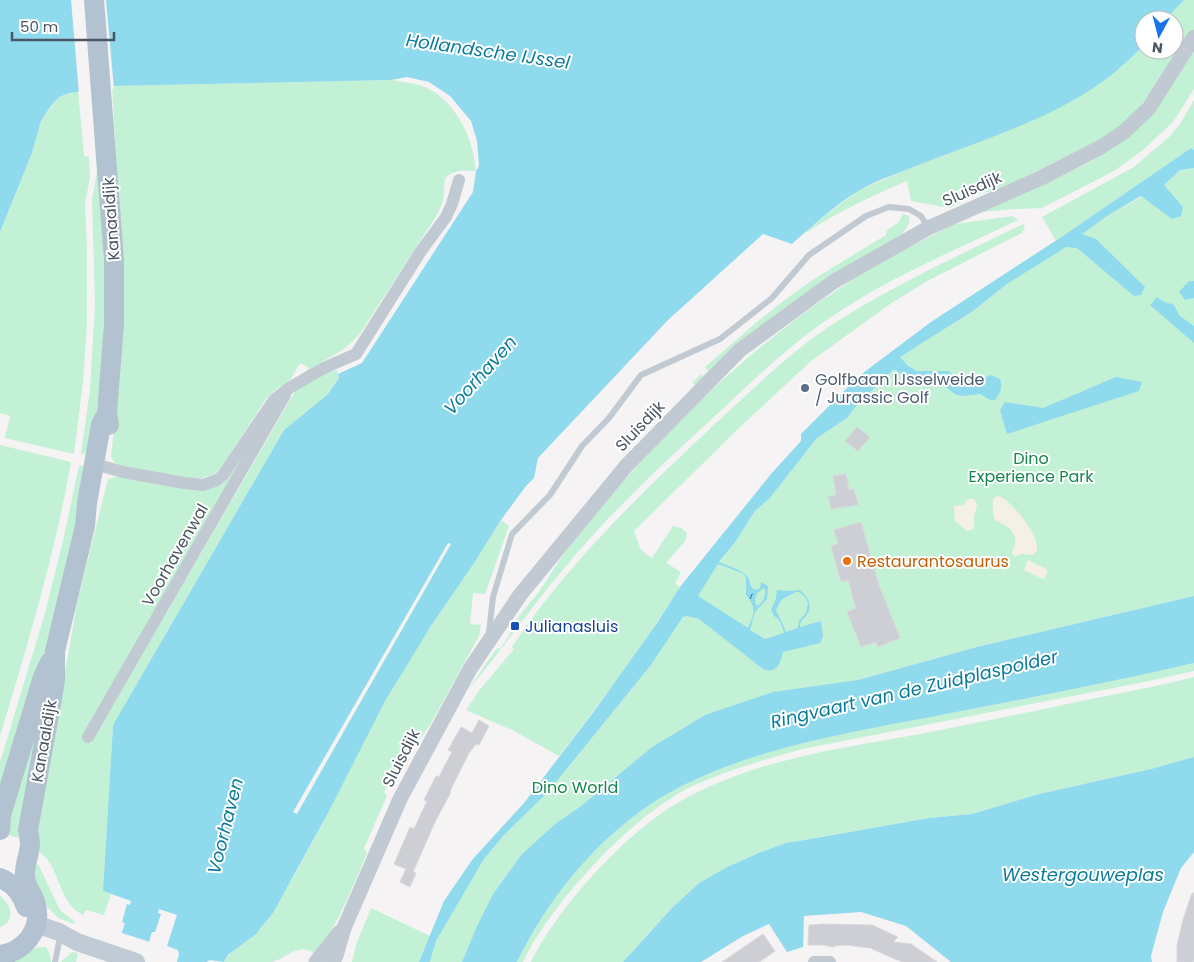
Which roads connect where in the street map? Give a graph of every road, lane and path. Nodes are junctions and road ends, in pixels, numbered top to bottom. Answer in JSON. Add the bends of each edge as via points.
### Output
{"nodes":[{"id":1,"x":94,"y":0,"type":"edge"},
{"id":2,"x":1194,"y":38,"type":"edge"},
{"id":3,"x":459,"y":180,"type":"dead end"},
{"id":4,"x":928,"y":228,"type":"junction"},
{"id":5,"x":289,"y":388,"type":"junction"},
{"id":6,"x":107,"y":413,"type":"junction"},
{"id":7,"x":102,"y":466,"type":"junction"},
{"id":8,"x":85,"y":526,"type":"junction"},
{"id":9,"x":488,"y":642,"type":"junction"},
{"id":10,"x":55,"y":652,"type":"junction"},
{"id":11,"x":88,"y":737,"type":"dead end"},
{"id":12,"x":0,"y":820,"type":"edge"},
{"id":13,"x":13,"y":882,"type":"edge"},
{"id":14,"x":32,"y":924,"type":"junction"},
{"id":15,"x":344,"y":928,"type":"junction"},
{"id":16,"x":59,"y":942,"type":"junction"},
{"id":17,"x":77,"y":942,"type":"junction"},
{"id":18,"x":0,"y":953,"type":"edge"},
{"id":19,"x":55,"y":962,"type":"edge"},
{"id":20,"x":136,"y":962,"type":"edge"},
{"id":21,"x":316,"y":962,"type":"edge"},
{"id":22,"x":333,"y":962,"type":"edge"},
{"id":23,"x":814,"y":962,"type":"edge"},
{"id":24,"x":830,"y":962,"type":"edge"}],
"edges":[{"from":1,"to":6,"type":"main road","name":"Kanaaldijk","via":[[114,260],[114,315]]},
{"from":2,"to":4,"type":"street","name":"Sluisdijk","via":[[1149,108],[1101,148]]},
{"from":3,"to":5,"type":"street","name":"Voorhavenwal","via":[[446,217],[356,354]]},
{"from":4,"to":9,"type":"street","name":"Sluisdijk","via":[[833,282],[740,350],[627,465],[520,596]]},
{"from":4,"to":9,"type":"lane","via":[[921,216],[909,209],[889,207],[866,216],[809,255],[772,298],[720,339],[641,375],[610,418],[582,446],[550,495],[512,534],[493,597]]},
{"from":5,"to":7,"type":"street","name":"Voorhavenwal","via":[[267,408],[217,480],[203,485],[184,483]]},
{"from":5,"to":11,"type":"street","name":"Voorhavenwal"},
{"from":6,"to":7,"type":"main road","name":"Kanaaldijk","via":[[109,426]]},
{"from":6,"to":8,"type":"main road","name":"Kanaaldijk","via":[[101,425]]},
{"from":7,"to":8,"type":"main road","name":"Kanaaldijk","via":[[94,506]]},
{"from":8,"to":10,"type":"main road","name":"Kanaaldijk"},
{"from":9,"to":15,"type":"street","name":"Sluisdijk","via":[[444,714],[400,799]]},
{"from":10,"to":12,"type":"main road","name":"Kanaaldijk","via":[[43,678]]},
{"from":10,"to":13,"type":"main road","name":"Kanaaldijk","via":[[55,680],[28,830],[21,842]]},
{"from":13,"to":14,"type":"main road"},
{"from":14,"to":16,"type":"main road"},
{"from":14,"to":17,"type":"main road","via":[[59,932]]},
{"from":14,"to":18,"type":"main road","via":[[24,945]]},
{"from":15,"to":21,"type":"street","name":"Sluisdijk"},
{"from":15,"to":22,"type":"street","name":"Sluisdijk"},
{"from":16,"to":17,"type":"main road"},
{"from":16,"to":19,"type":"lane"},
{"from":17,"to":20,"type":"main road"},
{"from":23,"to":24,"type":"street"}]}
